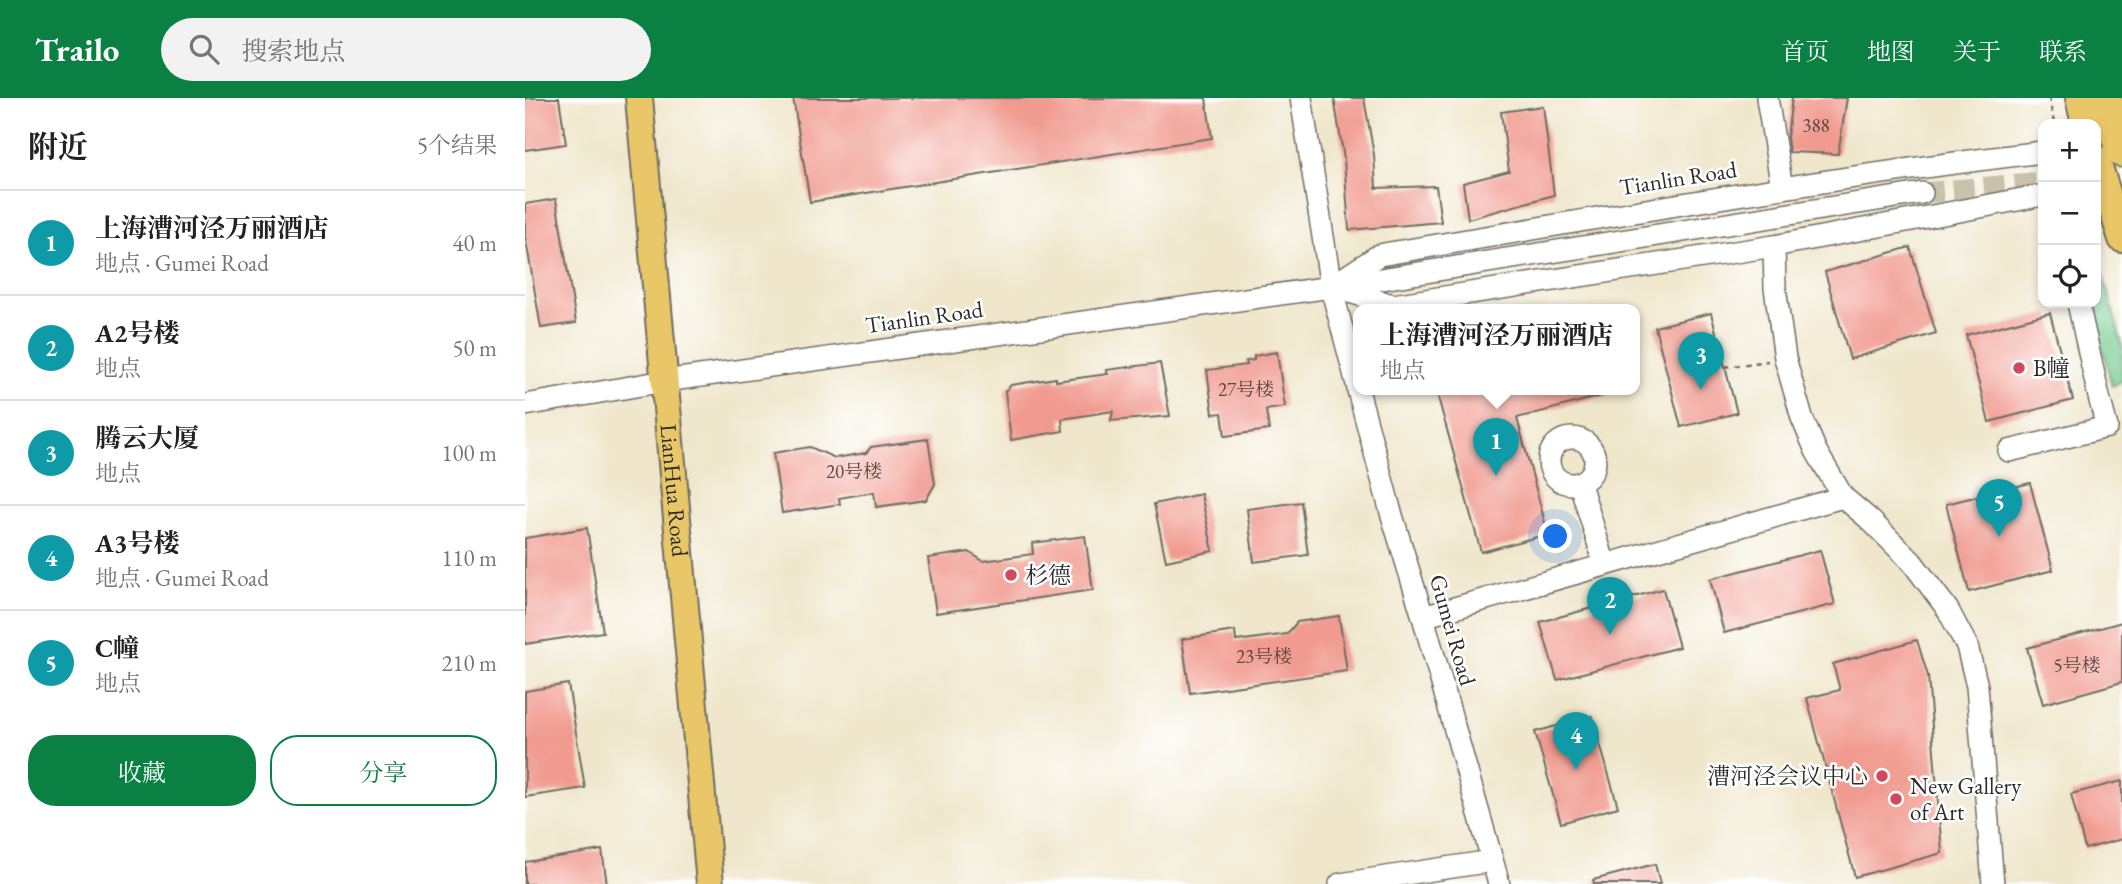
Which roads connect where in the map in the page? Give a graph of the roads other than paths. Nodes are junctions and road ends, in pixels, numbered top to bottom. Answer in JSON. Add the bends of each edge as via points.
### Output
{"nodes":[{"id":1,"x":639,"y":98,"type":"edge"},
{"id":2,"x":1301,"y":98,"type":"edge"},
{"id":3,"x":1767,"y":98,"type":"edge"},
{"id":4,"x":2105,"y":98,"type":"edge"},
{"id":5,"x":2122,"y":151,"type":"edge"},
{"id":6,"x":2038,"y":153,"type":"edge"},
{"id":7,"x":1929,"y":165,"type":"junction"},
{"id":8,"x":2100,"y":182,"type":"edge"},
{"id":9,"x":1782,"y":188,"type":"junction"},
{"id":10,"x":1922,"y":193,"type":"tunnel mouth"},
{"id":11,"x":2038,"y":196,"type":"edge"},
{"id":12,"x":2103,"y":201,"type":"edge"},
{"id":13,"x":1941,"y":215,"type":"junction"},
{"id":14,"x":2122,"y":239,"type":"edge"},
{"id":15,"x":1774,"y":246,"type":"junction"},
{"id":16,"x":1331,"y":287,"type":"junction"},
{"id":17,"x":1390,"y":304,"type":"edge"},
{"id":18,"x":1399,"y":304,"type":"edge"},
{"id":19,"x":2079,"y":308,"type":"edge"},
{"id":20,"x":1353,"y":370,"type":"edge"},
{"id":21,"x":664,"y":381,"type":"junction"},
{"id":22,"x":1360,"y":395,"type":"edge"},
{"id":23,"x":525,"y":405,"type":"edge"},
{"id":24,"x":2009,"y":451,"type":"dead end"},
{"id":25,"x":1580,"y":484,"type":"dead end"},
{"id":26,"x":1843,"y":497,"type":"junction"},
{"id":27,"x":1605,"y":565,"type":"junction"},
{"id":28,"x":1423,"y":617,"type":"junction"},
{"id":29,"x":1492,"y":860,"type":"junction"},
{"id":30,"x":711,"y":884,"type":"edge"},
{"id":31,"x":1339,"y":884,"type":"edge"},
{"id":32,"x":1499,"y":884,"type":"edge"},
{"id":33,"x":1993,"y":884,"type":"edge"}],
"edges":[{"from":1,"to":21,"type":"main road","name":"LianHua Road"},
{"from":2,"to":16,"type":"street","name":"Gumei Road"},
{"from":3,"to":9,"type":"street"},
{"from":4,"to":5,"type":"highway"},
{"from":6,"to":7,"type":"street","name":"Tianlin Road"},
{"from":7,"to":9,"type":"street","name":"Tianlin Road"},
{"from":7,"to":13,"type":"street"},
{"from":8,"to":12,"type":"main road"},
{"from":9,"to":16,"type":"street","name":"Tianlin Road","via":[[1379,255]]},
{"from":10,"to":16,"type":"street","name":"Tianlin Road"},
{"from":11,"to":13,"type":"street","name":"Tianlin Road"},
{"from":12,"to":14,"type":"main road"},
{"from":13,"to":15,"type":"street","name":"Tianlin Road"},
{"from":15,"to":18,"type":"street","name":"Tianlin Road"},
{"from":15,"to":26,"type":"street","via":[[1785,358],[1802,418]]},
{"from":16,"to":17,"type":"street","name":"Tianlin Road"},
{"from":16,"to":20,"type":"street","name":"Gumei Road"},
{"from":16,"to":21,"type":"street","name":"Tianlin Road"},
{"from":19,"to":24,"type":"street","via":[[2108,427]]},
{"from":21,"to":23,"type":"street","name":"Tianlin Road"},
{"from":21,"to":30,"type":"main road","name":"LianHua Road"},
{"from":22,"to":28,"type":"street","name":"Gumei Road"},
{"from":25,"to":27,"type":"street"},
{"from":26,"to":27,"type":"street"},
{"from":26,"to":33,"type":"street","via":[[1912,562],[1948,610],[1967,646],[1977,686]]},
{"from":27,"to":28,"type":"street"},
{"from":28,"to":29,"type":"street","name":"Gumei Road"},
{"from":29,"to":31,"type":"street"},
{"from":29,"to":32,"type":"street","name":"Gumei Road"}]}
